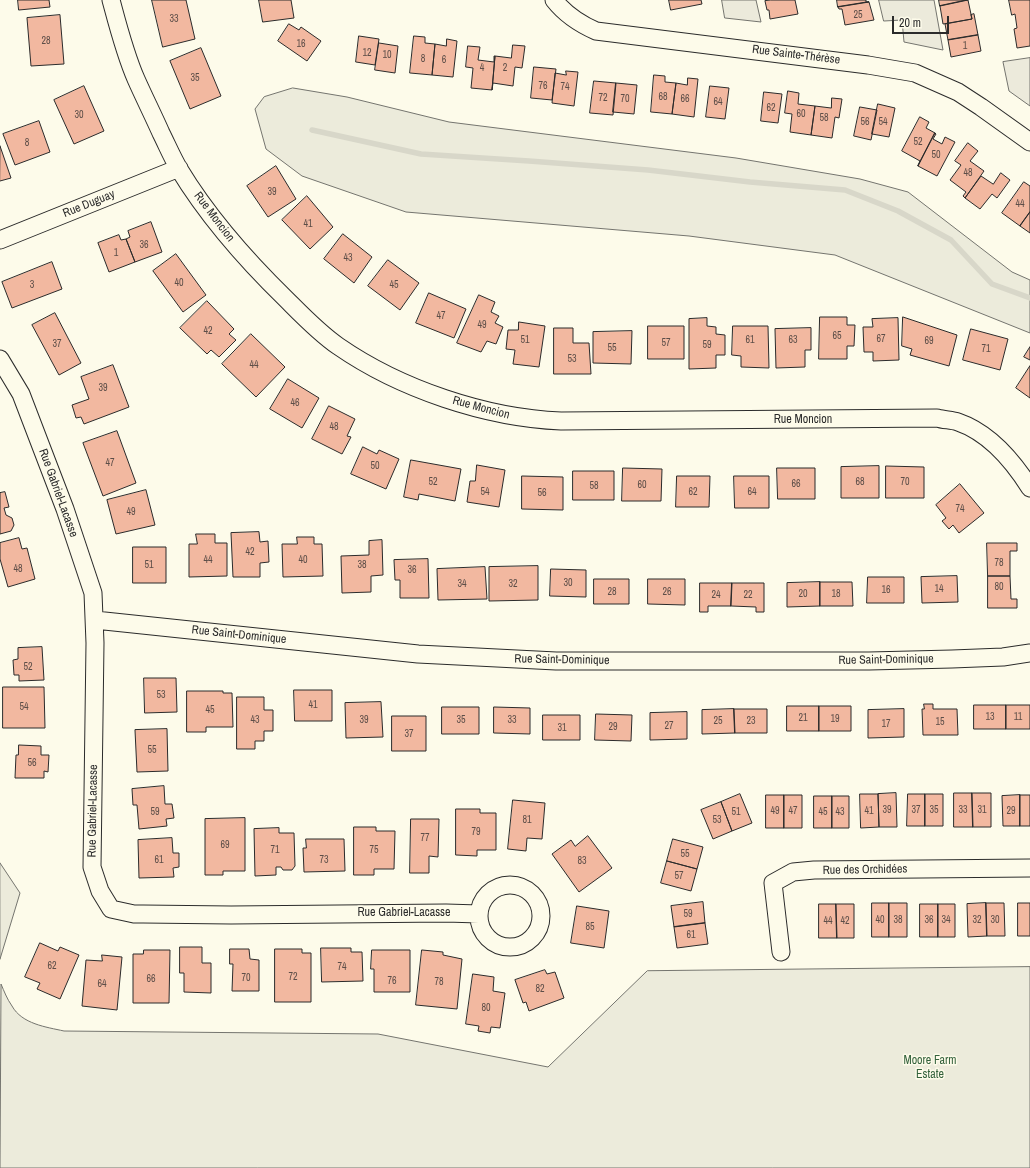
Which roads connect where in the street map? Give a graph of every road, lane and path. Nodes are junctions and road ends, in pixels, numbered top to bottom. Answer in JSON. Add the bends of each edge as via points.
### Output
{"nodes":[{"id":1,"x":111,"y":0,"type":"edge"},
{"id":2,"x":554,"y":0,"type":"edge"},
{"id":3,"x":1030,"y":142,"type":"edge"},
{"id":4,"x":178,"y":168,"type":"junction"},
{"id":5,"x":0,"y":240,"type":"edge"},
{"id":6,"x":0,"y":359,"type":"edge"},
{"id":7,"x":1030,"y":488,"type":"edge"},
{"id":8,"x":95,"y":620,"type":"junction"},
{"id":9,"x":1030,"y":654,"type":"edge"},
{"id":10,"x":1030,"y":868,"type":"edge"},
{"id":11,"x":479,"y":914,"type":"dead end"},
{"id":12,"x":781,"y":952,"type":"dead end"}],
"edges":[{"from":1,"to":4,"type":"street","name":"Rue Moncion","via":[[136,78]]},
{"from":2,"to":3,"type":"street","name":"Rue Sainte-Thérèse","via":[[582,25],[596,31],[915,73],[958,92]]},
{"from":4,"to":5,"type":"street","name":"Rue Duguay"},
{"from":4,"to":7,"type":"street","name":"Rue Moncion","via":[[238,249],[311,323],[336,345],[360,360],[430,393],[470,406],[540,420],[937,418],[958,422],[978,432],[998,447],[1016,466]]},
{"from":6,"to":8,"type":"street","name":"Rue Gabriel-Lacasse","via":[[21,394],[65,509],[93,593]]},
{"from":8,"to":9,"type":"street","name":"Rue Saint-Dominique","via":[[418,654],[556,661],[869,661],[967,659]]},
{"from":8,"to":11,"type":"street","name":"Rue Gabriel-Lacasse","via":[[92,867],[100,891],[111,909],[134,914]]},
{"from":10,"to":12,"type":"street","name":"Rue des Orchidées","via":[[793,872],[773,883]]}]}
